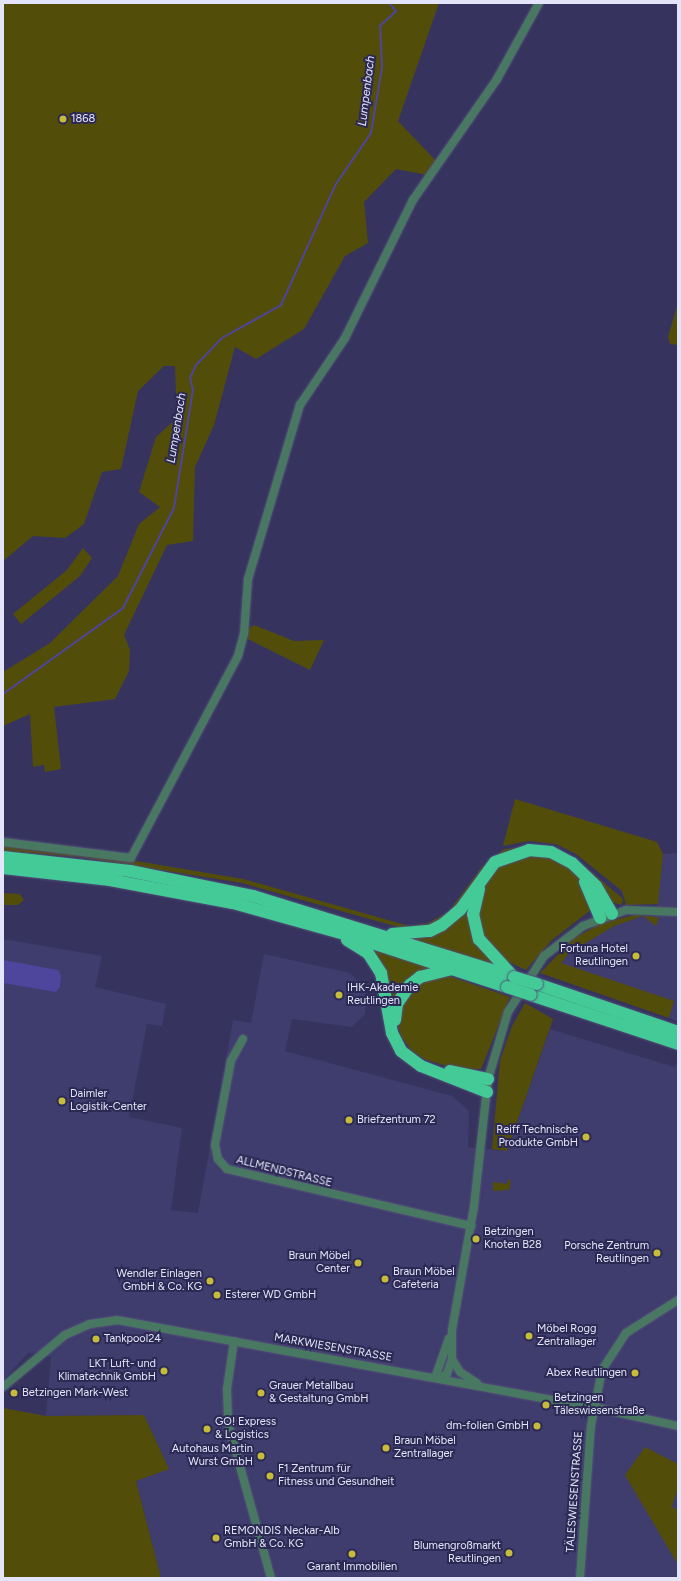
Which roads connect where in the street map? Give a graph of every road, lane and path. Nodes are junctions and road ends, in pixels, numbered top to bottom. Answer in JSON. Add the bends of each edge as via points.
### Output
{"nodes":[{"id":1,"x":539,"y":3,"type":"edge"},
{"id":2,"x":3,"y":842,"type":"edge"},
{"id":3,"x":3,"y":857,"type":"edge"},
{"id":4,"x":3,"y":868,"type":"edge"},
{"id":5,"x":678,"y":912,"type":"edge"},
{"id":6,"x":606,"y":916,"type":"junction"},
{"id":7,"x":336,"y":932,"type":"junction"},
{"id":8,"x":385,"y":934,"type":"junction"},
{"id":9,"x":452,"y":969,"type":"junction"},
{"id":10,"x":511,"y":980,"type":"junction"},
{"id":11,"x":534,"y":990,"type":"junction"},
{"id":12,"x":678,"y":1032,"type":"edge"},
{"id":13,"x":243,"y":1039,"type":"dead end"},
{"id":14,"x":678,"y":1044,"type":"edge"},
{"id":15,"x":488,"y":1079,"type":"junction"},
{"id":16,"x":486,"y":1092,"type":"junction"},
{"id":17,"x":471,"y":1226,"type":"junction"},
{"id":18,"x":678,"y":1300,"type":"edge"},
{"id":19,"x":452,"y":1330,"type":"junction"},
{"id":20,"x":234,"y":1341,"type":"junction"},
{"id":21,"x":452,"y":1359,"type":"junction"},
{"id":22,"x":438,"y":1378,"type":"junction"},
{"id":23,"x":481,"y":1386,"type":"junction"},
{"id":24,"x":3,"y":1387,"type":"edge"},
{"id":25,"x":593,"y":1407,"type":"junction"},
{"id":26,"x":678,"y":1426,"type":"edge"},
{"id":27,"x":271,"y":1578,"type":"edge"},
{"id":28,"x":580,"y":1578,"type":"edge"}],
"edges":[{"from":1,"to":2,"type":"street","via":[[497,79],[413,200],[345,338],[300,405],[248,579],[240,650],[131,858]]},
{"from":3,"to":8,"type":"highway","via":[[111,868],[207,885]]},
{"from":4,"to":7,"type":"highway","via":[[110,880],[180,892]]},
{"from":5,"to":6,"type":"street","via":[[646,909]]},
{"from":6,"to":8,"type":"highway","via":[[596,886],[572,863],[551,852],[529,850],[495,862],[460,910],[442,925],[430,931]]},
{"from":6,"to":10,"type":"highway","via":[[584,881],[560,860],[529,853],[497,866],[477,892],[475,926],[486,950]]},
{"from":6,"to":15,"type":"street","via":[[556,945],[527,979],[503,1024]]},
{"from":7,"to":9,"type":"highway"},
{"from":7,"to":16,"type":"highway","via":[[368,953],[379,968],[385,983],[392,1034],[401,1051],[421,1066]]},
{"from":8,"to":10,"type":"highway"},
{"from":9,"to":10,"type":"highway"},
{"from":9,"to":15,"type":"highway","via":[[420,978],[402,994],[395,1012],[398,1036],[408,1052],[422,1062]]},
{"from":10,"to":11,"type":"highway","bridge":true},
{"from":11,"to":12,"type":"highway"},
{"from":11,"to":14,"type":"highway"},
{"from":13,"to":17,"type":"street","name":"ALLMENDSTRASSE","via":[[231,1060],[217,1138],[216,1154],[221,1164],[237,1172]]},
{"from":15,"to":16,"type":"street"},
{"from":16,"to":17,"type":"street"},
{"from":17,"to":19,"type":"street"},
{"from":18,"to":25,"type":"street","name":"TÄLESWIESENSTRASSE","via":[[635,1325],[616,1345],[602,1370]]},
{"from":19,"to":21,"type":"street"},
{"from":19,"to":22,"type":"street"},
{"from":20,"to":22,"type":"street","name":"MARKWIESENSTRASSE"},
{"from":20,"to":24,"type":"street","name":"MARKWIESENSTRASSE","via":[[125,1321],[103,1321],[62,1336]]},
{"from":20,"to":27,"type":"street","via":[[226,1389],[228,1423]]},
{"from":21,"to":22,"type":"street","via":[[447,1374]]},
{"from":21,"to":23,"type":"street","via":[[460,1372]]},
{"from":22,"to":23,"type":"street","name":"MARKWIESENSTRASSE"},
{"from":23,"to":25,"type":"street","name":"MARKWIESENSTRASSE"},
{"from":25,"to":26,"type":"street","name":"MARKWIESENSTRASSE"},
{"from":25,"to":28,"type":"street","name":"TÄLESWIESENSTRASSE"}]}
